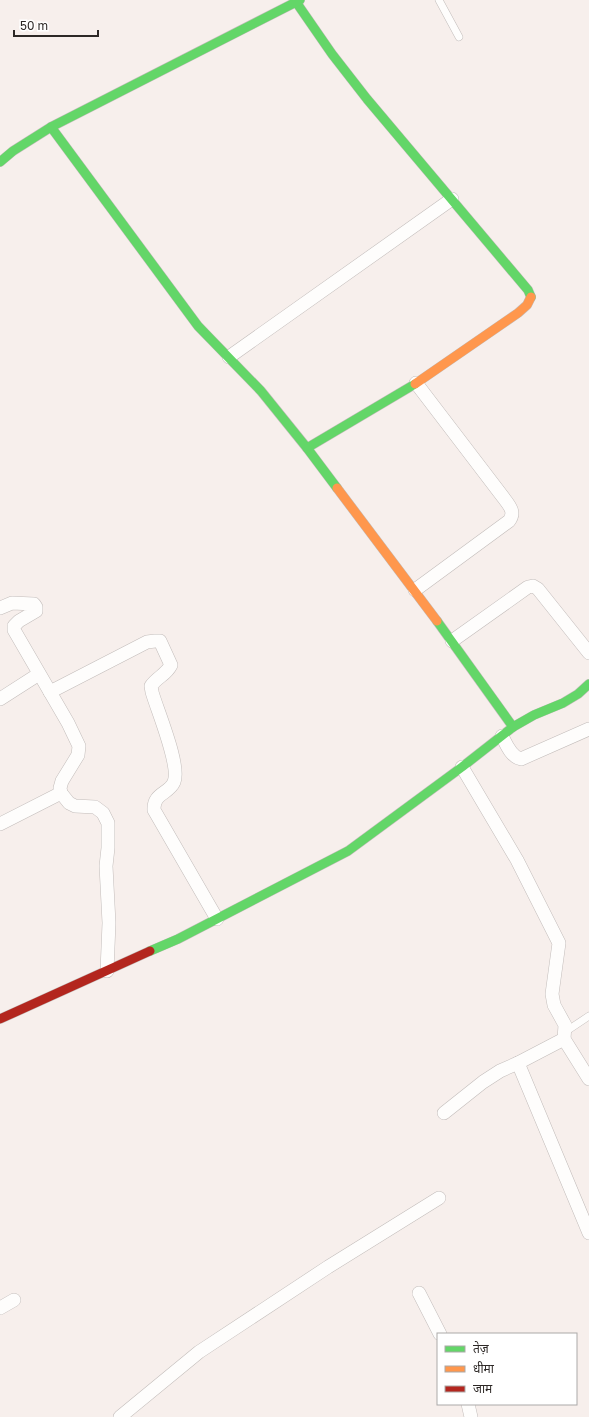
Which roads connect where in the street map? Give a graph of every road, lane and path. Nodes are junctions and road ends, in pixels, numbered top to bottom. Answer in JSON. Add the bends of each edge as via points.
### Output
{"nodes":[{"id":1,"x":439,"y":0,"type":"edge"},
{"id":2,"x":298,"y":1,"type":"edge"},
{"id":3,"x":459,"y":37,"type":"dead end"},
{"id":4,"x":51,"y":126,"type":"junction"},
{"id":5,"x":0,"y":162,"type":"edge"},
{"id":6,"x":452,"y":199,"type":"junction"},
{"id":7,"x":229,"y":357,"type":"junction"},
{"id":8,"x":416,"y":383,"type":"junction"},
{"id":9,"x":307,"y":448,"type":"junction"},
{"id":10,"x":414,"y":590,"type":"junction"},
{"id":11,"x":0,"y":608,"type":"edge"},
{"id":12,"x":452,"y":641,"type":"junction"},
{"id":13,"x":589,"y":653,"type":"edge"},
{"id":14,"x":39,"y":674,"type":"junction"},
{"id":15,"x":589,"y":684,"type":"edge"},
{"id":16,"x":50,"y":692,"type":"junction"},
{"id":17,"x":0,"y":698,"type":"edge"},
{"id":18,"x":513,"y":727,"type":"junction"},
{"id":19,"x":589,"y":729,"type":"edge"},
{"id":20,"x":502,"y":736,"type":"junction"},
{"id":21,"x":462,"y":767,"type":"junction"},
{"id":22,"x":61,"y":793,"type":"junction"},
{"id":23,"x":0,"y":824,"type":"edge"},
{"id":24,"x":217,"y":919,"type":"junction"},
{"id":25,"x":107,"y":971,"type":"junction"},
{"id":26,"x":589,"y":1016,"type":"edge"},
{"id":27,"x":0,"y":1019,"type":"edge"},
{"id":28,"x":565,"y":1035,"type":"junction"},
{"id":29,"x":518,"y":1063,"type":"junction"},
{"id":30,"x":589,"y":1079,"type":"edge"},
{"id":31,"x":444,"y":1113,"type":"dead end"},
{"id":32,"x":439,"y":1198,"type":"dead end"},
{"id":33,"x":589,"y":1233,"type":"edge"},
{"id":34,"x":418,"y":1293,"type":"dead end"},
{"id":35,"x":14,"y":1300,"type":"dead end"},
{"id":36,"x":0,"y":1308,"type":"edge"},
{"id":37,"x":439,"y":1333,"type":"edge"},
{"id":38,"x":468,"y":1405,"type":"edge"},
{"id":39,"x":120,"y":1417,"type":"edge"},
{"id":40,"x":471,"y":1417,"type":"edge"}],
"edges":[{"from":1,"to":3,"type":"lane"},
{"from":2,"to":4,"type":"street"},
{"from":2,"to":6,"type":"street","via":[[346,72]]},
{"from":4,"to":5,"type":"street"},
{"from":4,"to":7,"type":"street","via":[[198,326]]},
{"from":6,"to":7,"type":"street"},
{"from":6,"to":8,"type":"street","via":[[528,290],[531,298],[518,313]]},
{"from":7,"to":9,"type":"street","via":[[261,391]]},
{"from":8,"to":9,"type":"street"},
{"from":8,"to":10,"type":"street","via":[[513,512],[509,521]]},
{"from":9,"to":10,"type":"street"},
{"from":10,"to":12,"type":"street"},
{"from":11,"to":14,"type":"street","via":[[12,602],[34,604],[36,607],[36,610],[14,626],[14,630]]},
{"from":12,"to":13,"type":"street","via":[[533,586]]},
{"from":12,"to":18,"type":"street"},
{"from":14,"to":16,"type":"street"},
{"from":14,"to":17,"type":"street"},
{"from":15,"to":18,"type":"street","via":[[563,703]]},
{"from":16,"to":22,"type":"street","via":[[79,746],[78,755],[62,781]]},
{"from":16,"to":24,"type":"street","via":[[147,642],[160,641],[171,665],[168,672],[151,686],[175,772],[170,787],[155,800],[154,810]]},
{"from":18,"to":20,"type":"street"},
{"from":19,"to":20,"type":"street","via":[[521,759],[513,754]]},
{"from":20,"to":21,"type":"street"},
{"from":21,"to":24,"type":"street","via":[[348,851]]},
{"from":21,"to":28,"type":"street","via":[[560,943],[552,994],[554,1005],[566,1025]]},
{"from":22,"to":23,"type":"street"},
{"from":22,"to":25,"type":"street","via":[[75,806],[95,807],[104,813],[108,823]]},
{"from":24,"to":25,"type":"street"},
{"from":25,"to":27,"type":"street"},
{"from":26,"to":28,"type":"lane"},
{"from":28,"to":29,"type":"street"},
{"from":28,"to":30,"type":"street"},
{"from":29,"to":31,"type":"street","via":[[483,1082]]},
{"from":29,"to":33,"type":"street"},
{"from":32,"to":39,"type":"street","via":[[199,1352]]},
{"from":34,"to":37,"type":"street"},
{"from":35,"to":36,"type":"street"},
{"from":38,"to":40,"type":"street"}]}
